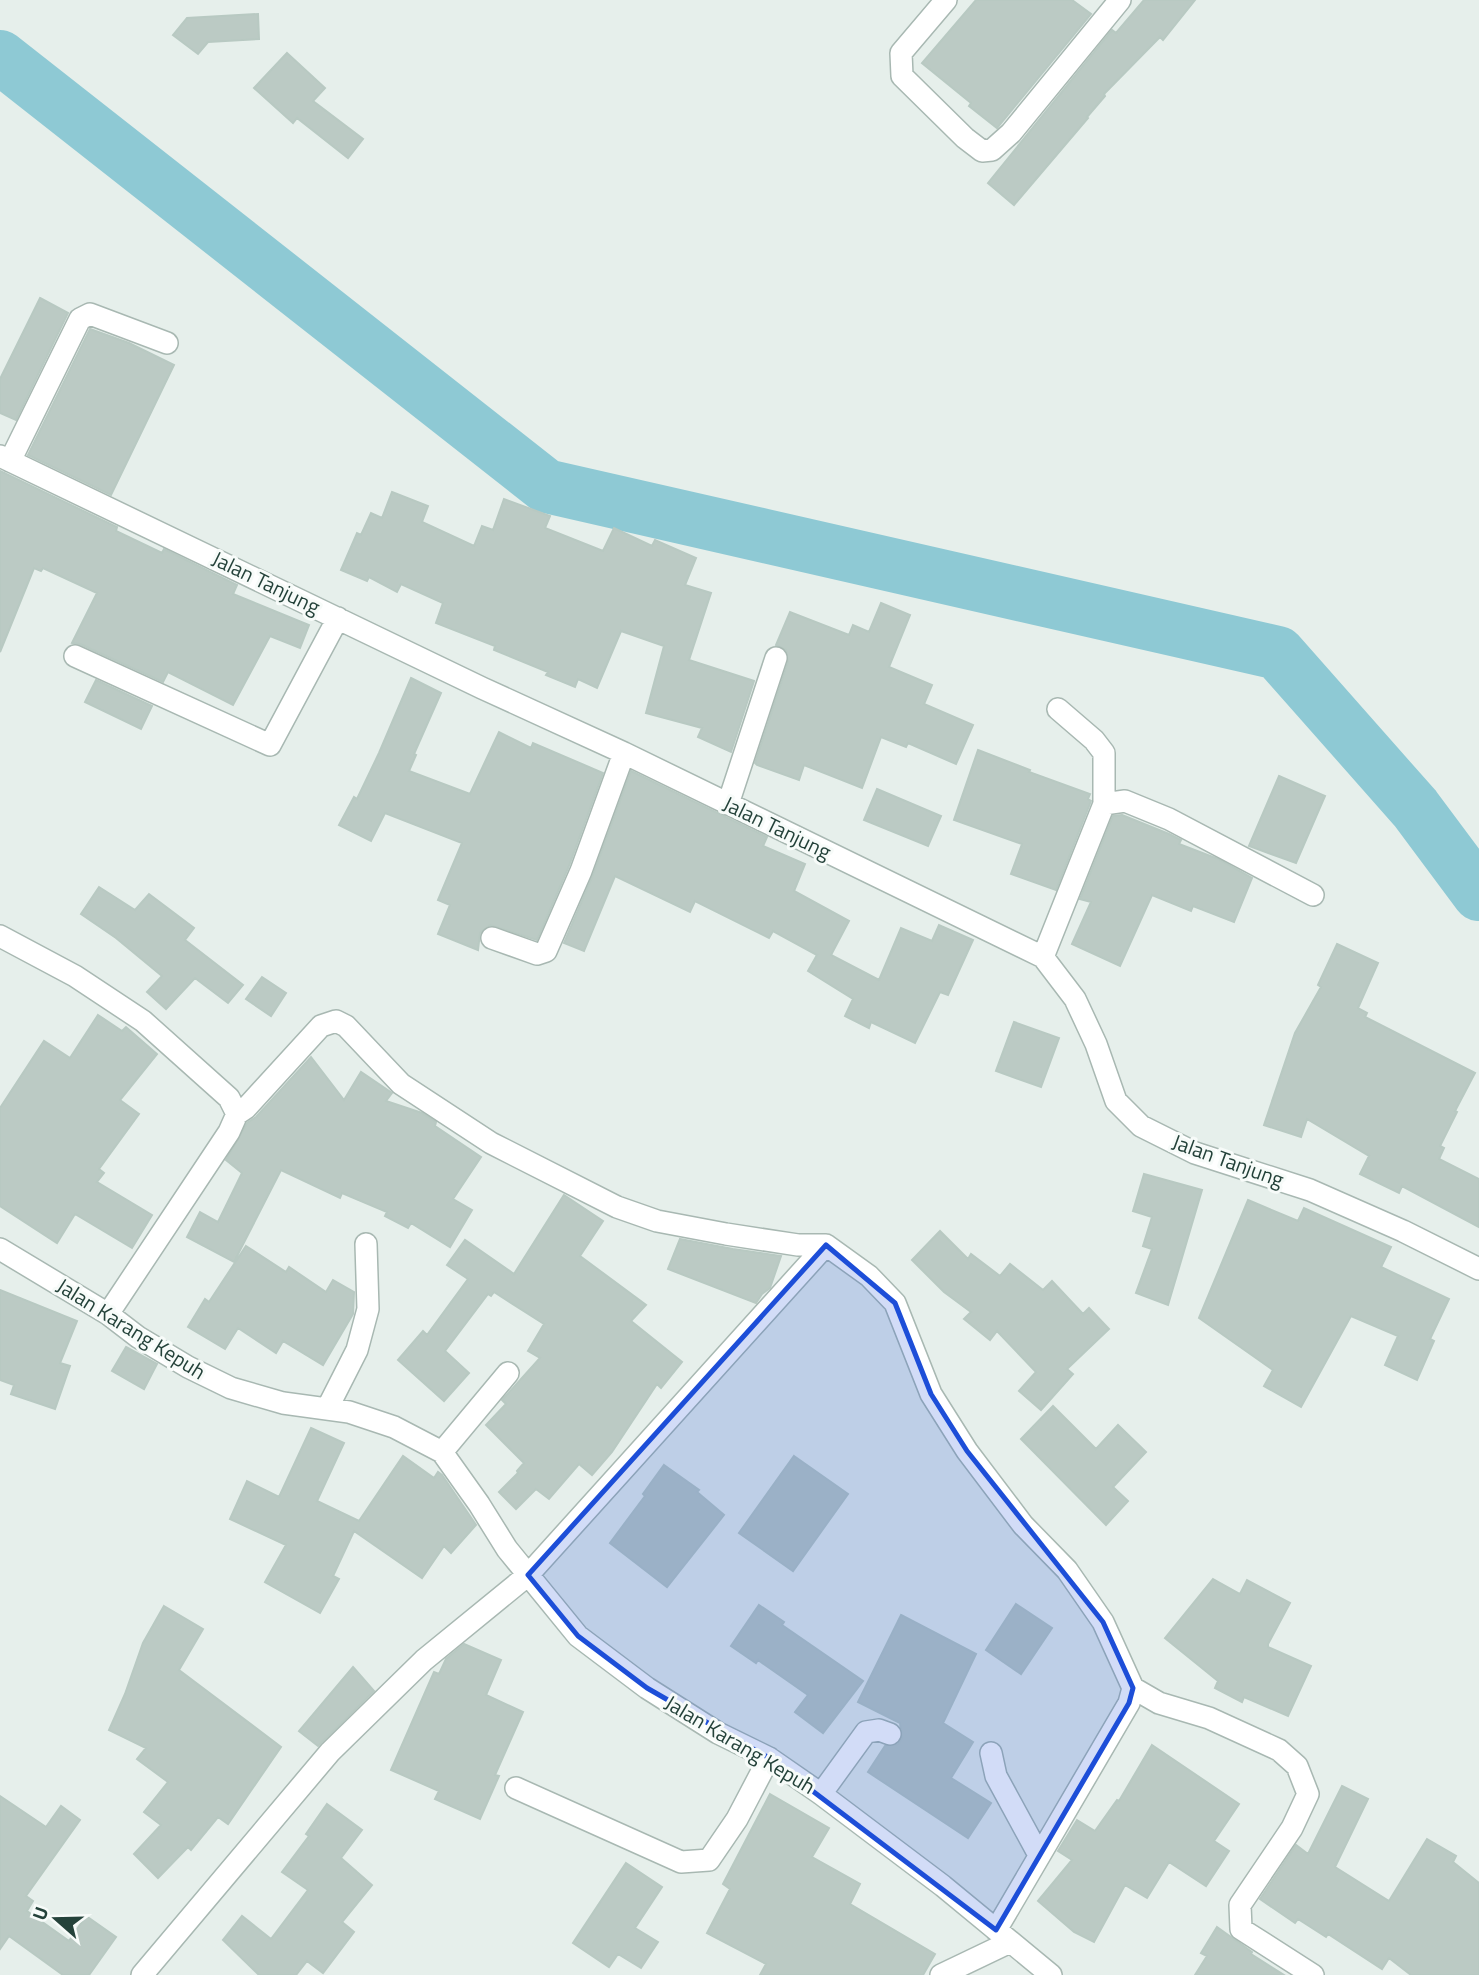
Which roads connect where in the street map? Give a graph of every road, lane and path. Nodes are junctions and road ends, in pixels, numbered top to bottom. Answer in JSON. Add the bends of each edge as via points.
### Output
{"nodes":[{"id":1,"x":946,"y":0,"type":"edge"},
{"id":2,"x":1113,"y":2,"type":"edge"},
{"id":3,"x":167,"y":343,"type":"dead end"},
{"id":4,"x":5,"y":458,"type":"edge"},
{"id":5,"x":338,"y":618,"type":"junction"},
{"id":6,"x":75,"y":656,"type":"dead end"},
{"id":7,"x":776,"y":658,"type":"dead end"},
{"id":8,"x":1058,"y":709,"type":"dead end"},
{"id":9,"x":624,"y":753,"type":"junction"},
{"id":10,"x":728,"y":804,"type":"junction"},
{"id":11,"x":1104,"y":804,"type":"junction"},
{"id":12,"x":1312,"y":895,"type":"dead end"},
{"id":13,"x":0,"y":936,"type":"edge"},
{"id":14,"x":492,"y":938,"type":"dead end"},
{"id":15,"x":1043,"y":957,"type":"junction"},
{"id":16,"x":237,"y":1114,"type":"junction"},
{"id":17,"x":366,"y":1244,"type":"dead end"},
{"id":18,"x":826,"y":1245,"type":"junction"},
{"id":19,"x":0,"y":1249,"type":"edge"},
{"id":20,"x":1479,"y":1269,"type":"edge"},
{"id":21,"x":108,"y":1314,"type":"junction"},
{"id":22,"x":508,"y":1373,"type":"dead end"},
{"id":23,"x":327,"y":1409,"type":"junction"},
{"id":24,"x":442,"y":1452,"type":"junction"},
{"id":25,"x":528,"y":1575,"type":"junction"},
{"id":26,"x":1133,"y":1688,"type":"junction"},
{"id":27,"x":890,"y":1734,"type":"dead end"},
{"id":28,"x":991,"y":1753,"type":"dead end"},
{"id":29,"x":769,"y":1758,"type":"junction"},
{"id":30,"x":516,"y":1788,"type":"dead end"},
{"id":31,"x":821,"y":1794,"type":"junction"},
{"id":32,"x":1039,"y":1855,"type":"junction"},
{"id":33,"x":1003,"y":1936,"type":"junction"},
{"id":34,"x":142,"y":1975,"type":"edge"},
{"id":35,"x":941,"y":1975,"type":"edge"},
{"id":36,"x":1051,"y":1975,"type":"edge"},
{"id":37,"x":1313,"y":1975,"type":"edge"}],
"edges":[{"from":1,"to":2,"type":"street","via":[[901,52],[902,76],[982,151],[992,150],[1011,133]]},
{"from":3,"to":4,"type":"street","via":[[90,314],[79,319]]},
{"from":4,"to":5,"type":"street","name":"Jalan Tanjung"},
{"from":5,"to":6,"type":"street","via":[[270,745]]},
{"from":5,"to":9,"type":"street","name":"Jalan Tanjung"},
{"from":7,"to":10,"type":"street"},
{"from":8,"to":11,"type":"street","via":[[1104,752]]},
{"from":9,"to":10,"type":"street","name":"Jalan Tanjung"},
{"from":9,"to":14,"type":"street","via":[[546,951],[537,954]]},
{"from":10,"to":15,"type":"street","name":"Jalan Tanjung"},
{"from":11,"to":12,"type":"street","via":[[1125,801],[1169,819]]},
{"from":11,"to":15,"type":"street"},
{"from":13,"to":16,"type":"street","via":[[75,976],[143,1021],[229,1098]]},
{"from":15,"to":20,"type":"street","name":"Jalan Tanjung","via":[[1075,999],[1116,1101],[1141,1126],[1195,1153],[1310,1190]]},
{"from":16,"to":18,"type":"street","via":[[321,1026],[335,1021],[346,1026],[401,1084],[491,1143],[617,1207],[657,1221],[726,1234]]},
{"from":16,"to":21,"type":"street"},
{"from":17,"to":23,"type":"street","via":[[369,1309],[357,1350]]},
{"from":18,"to":25,"type":"street"},
{"from":18,"to":26,"type":"street","via":[[869,1276],[895,1303],[931,1394],[1023,1525],[1067,1570],[1096,1611]]},
{"from":19,"to":21,"type":"street","name":"Jalan Karang Kepuh"},
{"from":21,"to":23,"type":"street","name":"Jalan Karang Kepuh","via":[[138,1337],[231,1388],[283,1403]]},
{"from":22,"to":24,"type":"street"},
{"from":23,"to":24,"type":"street","name":"Jalan Karang Kepuh","via":[[394,1427]]},
{"from":24,"to":25,"type":"street","name":"Jalan Karang Kepuh"},
{"from":25,"to":29,"type":"street","name":"Jalan Karang Kepuh","via":[[578,1636],[597,1651],[718,1733]]},
{"from":25,"to":34,"type":"street","via":[[425,1660],[330,1752]]},
{"from":26,"to":32,"type":"street","via":[[1129,1703]]},
{"from":26,"to":37,"type":"street","via":[[1279,1751],[1297,1766],[1308,1794],[1293,1828],[1240,1905],[1241,1929]]},
{"from":27,"to":31,"type":"street","via":[[866,1732]]},
{"from":28,"to":32,"type":"street","via":[[996,1776]]},
{"from":29,"to":30,"type":"street","via":[[709,1860],[681,1862]]},
{"from":29,"to":31,"type":"street","name":"Jalan Karang Kepuh"},
{"from":31,"to":33,"type":"street","name":"Jalan Karang Kepuh"},
{"from":32,"to":33,"type":"street"},
{"from":33,"to":35,"type":"street"},
{"from":33,"to":36,"type":"street","name":"Jalan Karang Kepuh"}]}
